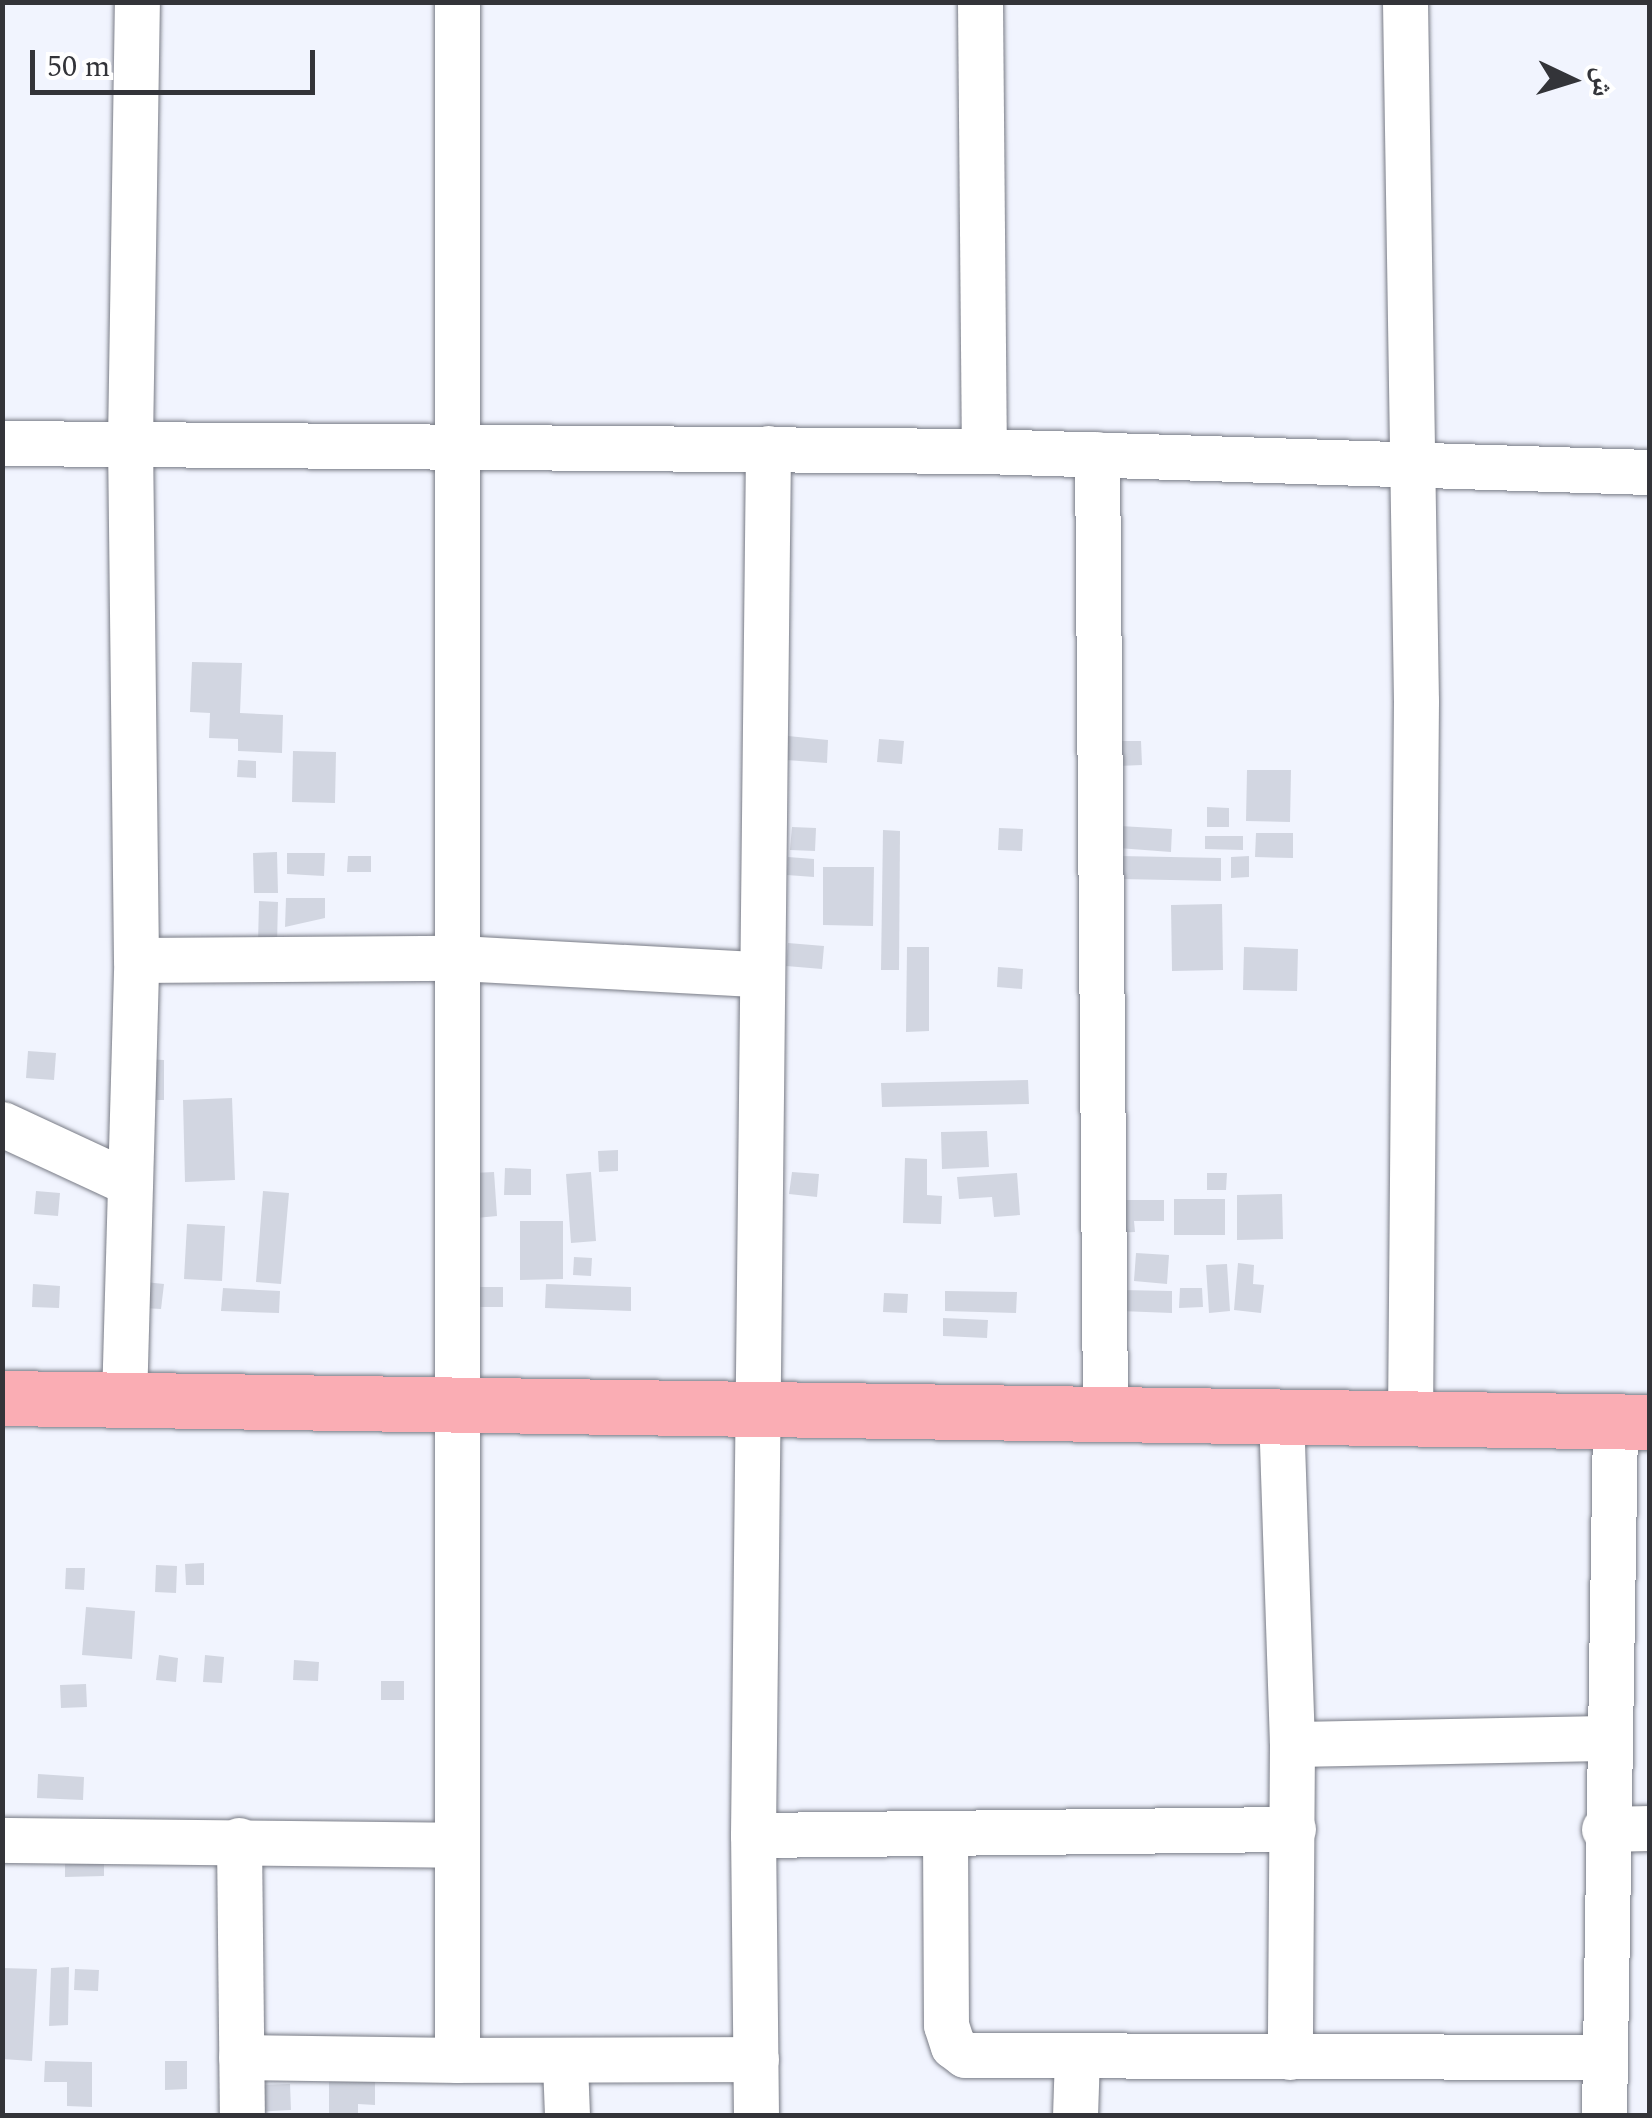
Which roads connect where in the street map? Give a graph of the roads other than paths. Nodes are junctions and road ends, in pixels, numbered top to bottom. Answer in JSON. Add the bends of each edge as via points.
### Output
{"nodes":[{"id":1,"x":137,"y":2,"type":"edge"},
{"id":2,"x":457,"y":2,"type":"edge"},
{"id":3,"x":980,"y":2,"type":"edge"},
{"id":4,"x":1405,"y":2,"type":"edge"},
{"id":5,"x":130,"y":442,"type":"junction"},
{"id":6,"x":2,"y":443,"type":"edge"},
{"id":7,"x":457,"y":444,"type":"junction"},
{"id":8,"x":768,"y":448,"type":"junction"},
{"id":9,"x":984,"y":452,"type":"junction"},
{"id":10,"x":1098,"y":454,"type":"junction"},
{"id":11,"x":1408,"y":463,"type":"junction"},
{"id":12,"x":1650,"y":472,"type":"edge"},
{"id":13,"x":459,"y":958,"type":"junction"},
{"id":14,"x":136,"y":960,"type":"junction"},
{"id":15,"x":759,"y":974,"type":"junction"},
{"id":16,"x":2,"y":1124,"type":"edge"},
{"id":17,"x":129,"y":1183,"type":"junction"},
{"id":18,"x":2,"y":1398,"type":"edge"},
{"id":19,"x":124,"y":1401,"type":"junction"},
{"id":20,"x":460,"y":1409,"type":"junction"},
{"id":21,"x":759,"y":1412,"type":"junction"},
{"id":22,"x":1105,"y":1412,"type":"junction"},
{"id":23,"x":1281,"y":1413,"type":"junction"},
{"id":24,"x":1410,"y":1414,"type":"junction"},
{"id":25,"x":1632,"y":1422,"type":"edge"},
{"id":26,"x":1607,"y":1738,"type":"junction"},
{"id":27,"x":1292,"y":1744,"type":"junction"},
{"id":28,"x":1650,"y":1828,"type":"edge"},
{"id":29,"x":1293,"y":1829,"type":"junction"},
{"id":30,"x":1604,"y":1830,"type":"junction"},
{"id":31,"x":944,"y":1835,"type":"junction"},
{"id":32,"x":753,"y":1836,"type":"junction"},
{"id":33,"x":2,"y":1840,"type":"edge"},
{"id":34,"x":238,"y":1840,"type":"junction"},
{"id":35,"x":455,"y":1845,"type":"junction"},
{"id":36,"x":241,"y":2057,"type":"junction"},
{"id":37,"x":1076,"y":2057,"type":"junction"},
{"id":38,"x":1290,"y":2057,"type":"junction"},
{"id":39,"x":1604,"y":2057,"type":"junction"},
{"id":40,"x":756,"y":2059,"type":"junction"},
{"id":41,"x":458,"y":2060,"type":"junction"},
{"id":42,"x":566,"y":2063,"type":"junction"},
{"id":43,"x":242,"y":2116,"type":"edge"},
{"id":44,"x":567,"y":2116,"type":"edge"},
{"id":45,"x":756,"y":2116,"type":"edge"},
{"id":46,"x":1075,"y":2116,"type":"edge"},
{"id":47,"x":1604,"y":2116,"type":"edge"}],
"edges":[{"from":1,"to":5,"type":"street"},
{"from":2,"to":7,"type":"street"},
{"from":3,"to":9,"type":"street"},
{"from":4,"to":11,"type":"street"},
{"from":5,"to":6,"type":"street"},
{"from":5,"to":7,"type":"street"},
{"from":5,"to":14,"type":"street"},
{"from":7,"to":8,"type":"street"},
{"from":7,"to":13,"type":"street"},
{"from":8,"to":9,"type":"street"},
{"from":8,"to":15,"type":"street"},
{"from":9,"to":10,"type":"street"},
{"from":10,"to":11,"type":"street"},
{"from":10,"to":22,"type":"street"},
{"from":11,"to":12,"type":"street"},
{"from":11,"to":24,"type":"street","via":[[1416,701]]},
{"from":13,"to":14,"type":"street"},
{"from":13,"to":15,"type":"street"},
{"from":13,"to":20,"type":"street"},
{"from":14,"to":17,"type":"street"},
{"from":15,"to":21,"type":"street"},
{"from":16,"to":17,"type":"street"},
{"from":17,"to":19,"type":"street"},
{"from":18,"to":19,"type":"main road"},
{"from":19,"to":20,"type":"main road"},
{"from":20,"to":21,"type":"main road"},
{"from":20,"to":35,"type":"street"},
{"from":21,"to":22,"type":"main road"},
{"from":21,"to":32,"type":"street"},
{"from":22,"to":23,"type":"main road"},
{"from":23,"to":24,"type":"main road"},
{"from":23,"to":27,"type":"street"},
{"from":24,"to":25,"type":"main road"},
{"from":25,"to":26,"type":"street"},
{"from":26,"to":27,"type":"street"},
{"from":26,"to":30,"type":"street"},
{"from":27,"to":29,"type":"street"},
{"from":28,"to":30,"type":"street"},
{"from":29,"to":31,"type":"street"},
{"from":29,"to":38,"type":"street"},
{"from":30,"to":39,"type":"street"},
{"from":31,"to":32,"type":"street"},
{"from":31,"to":37,"type":"street","via":[[946,2025],[953,2046],[982,2057]]},
{"from":32,"to":40,"type":"street"},
{"from":33,"to":34,"type":"street"},
{"from":34,"to":35,"type":"street"},
{"from":34,"to":36,"type":"street"},
{"from":35,"to":41,"type":"street"},
{"from":36,"to":41,"type":"street"},
{"from":36,"to":43,"type":"street"},
{"from":37,"to":38,"type":"street"},
{"from":37,"to":46,"type":"street"},
{"from":38,"to":39,"type":"street"},
{"from":39,"to":47,"type":"street"},
{"from":40,"to":42,"type":"street"},
{"from":40,"to":45,"type":"street"},
{"from":41,"to":42,"type":"street"},
{"from":42,"to":44,"type":"street"}]}
